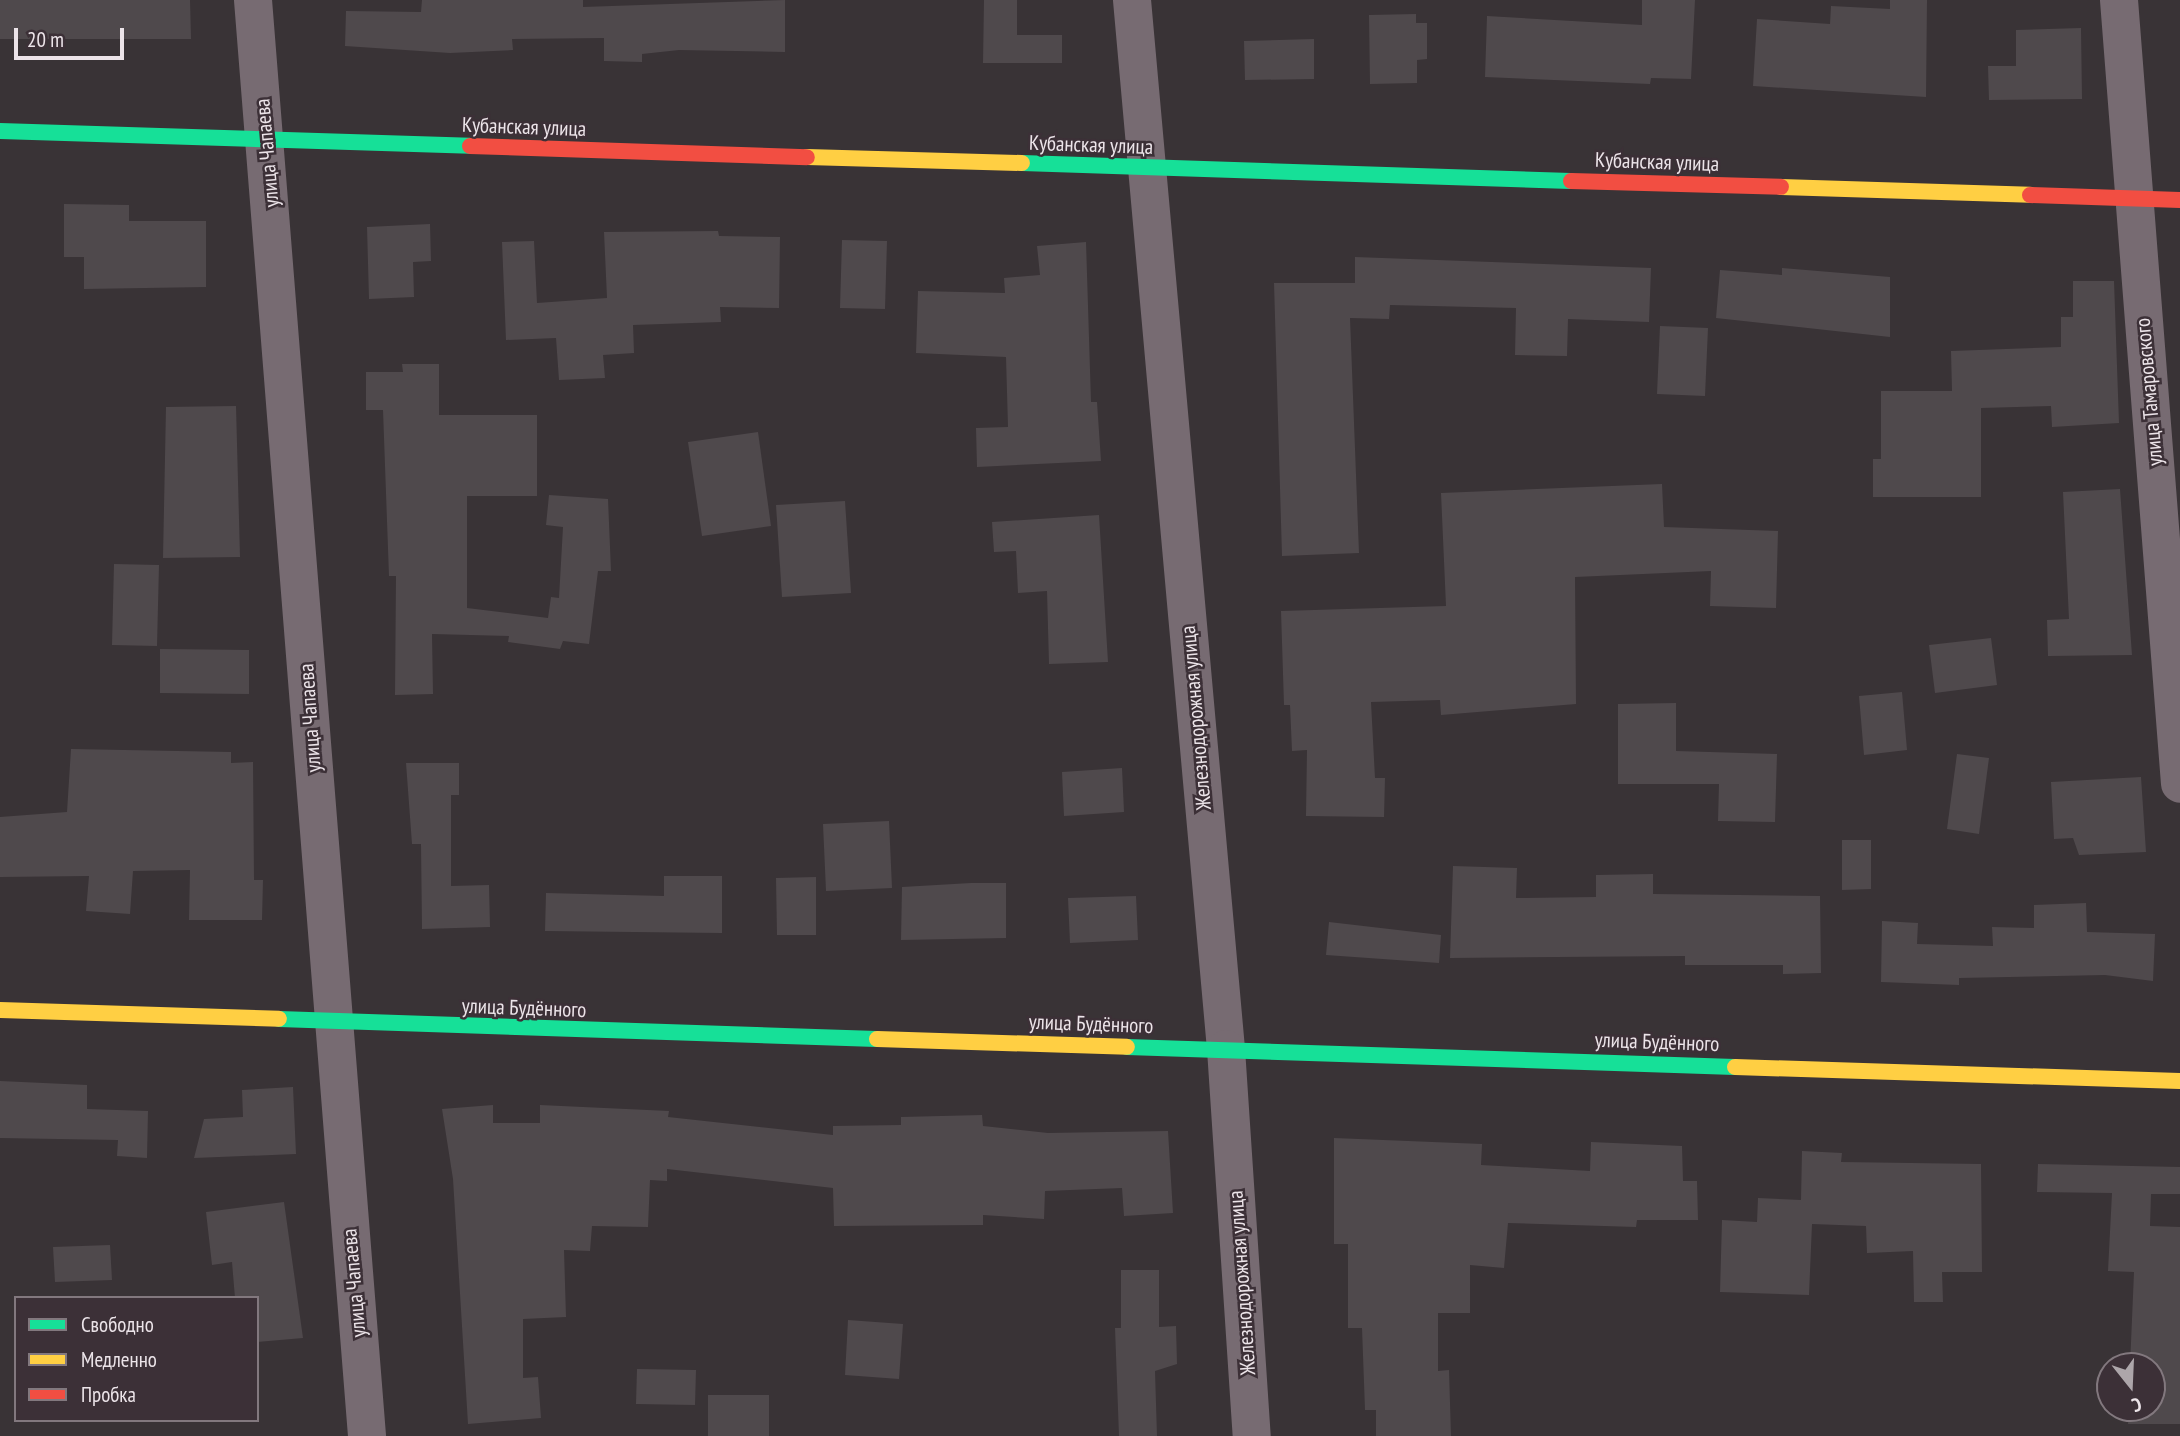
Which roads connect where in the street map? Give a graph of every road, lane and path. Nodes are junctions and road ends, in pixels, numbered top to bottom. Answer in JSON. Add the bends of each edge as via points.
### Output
{"nodes":[{"id":1,"x":253,"y":0,"type":"edge"},
{"id":2,"x":1132,"y":0,"type":"edge"},
{"id":3,"x":2119,"y":0,"type":"edge"},
{"id":4,"x":0,"y":131,"type":"edge"},
{"id":5,"x":266,"y":141,"type":"junction"},
{"id":6,"x":1147,"y":167,"type":"junction"},
{"id":7,"x":2134,"y":198,"type":"junction"},
{"id":8,"x":2180,"y":200,"type":"edge"},
{"id":9,"x":2180,"y":784,"type":"edge"},
{"id":10,"x":0,"y":1010,"type":"edge"},
{"id":11,"x":333,"y":1024,"type":"junction"},
{"id":12,"x":1226,"y":1049,"type":"junction"},
{"id":13,"x":2180,"y":1081,"type":"edge"},
{"id":14,"x":367,"y":1436,"type":"edge"},
{"id":15,"x":1252,"y":1436,"type":"edge"}],
"edges":[{"from":1,"to":5,"type":"street","name":"улица Чапаева"},
{"from":2,"to":6,"type":"street","name":"Железнодорожная улица"},
{"from":3,"to":7,"type":"street","name":"улица Тамаровского"},
{"from":4,"to":5,"type":"street","name":"Кубанская улица"},
{"from":5,"to":6,"type":"street","name":"Кубанская улица"},
{"from":5,"to":11,"type":"street","name":"улица Чапаева"},
{"from":6,"to":7,"type":"street","name":"Кубанская улица"},
{"from":6,"to":12,"type":"street","name":"Железнодорожная улица"},
{"from":7,"to":8,"type":"street","name":"Кубанская улица"},
{"from":7,"to":9,"type":"street","name":"улица Тамаровского"},
{"from":10,"to":11,"type":"street","name":"улица Будённого"},
{"from":11,"to":12,"type":"street","name":"улица Будённого"},
{"from":11,"to":14,"type":"street","name":"улица Чапаева"},
{"from":12,"to":13,"type":"street","name":"улица Будённого"},
{"from":12,"to":15,"type":"street","name":"Железнодорожная улица"}]}
